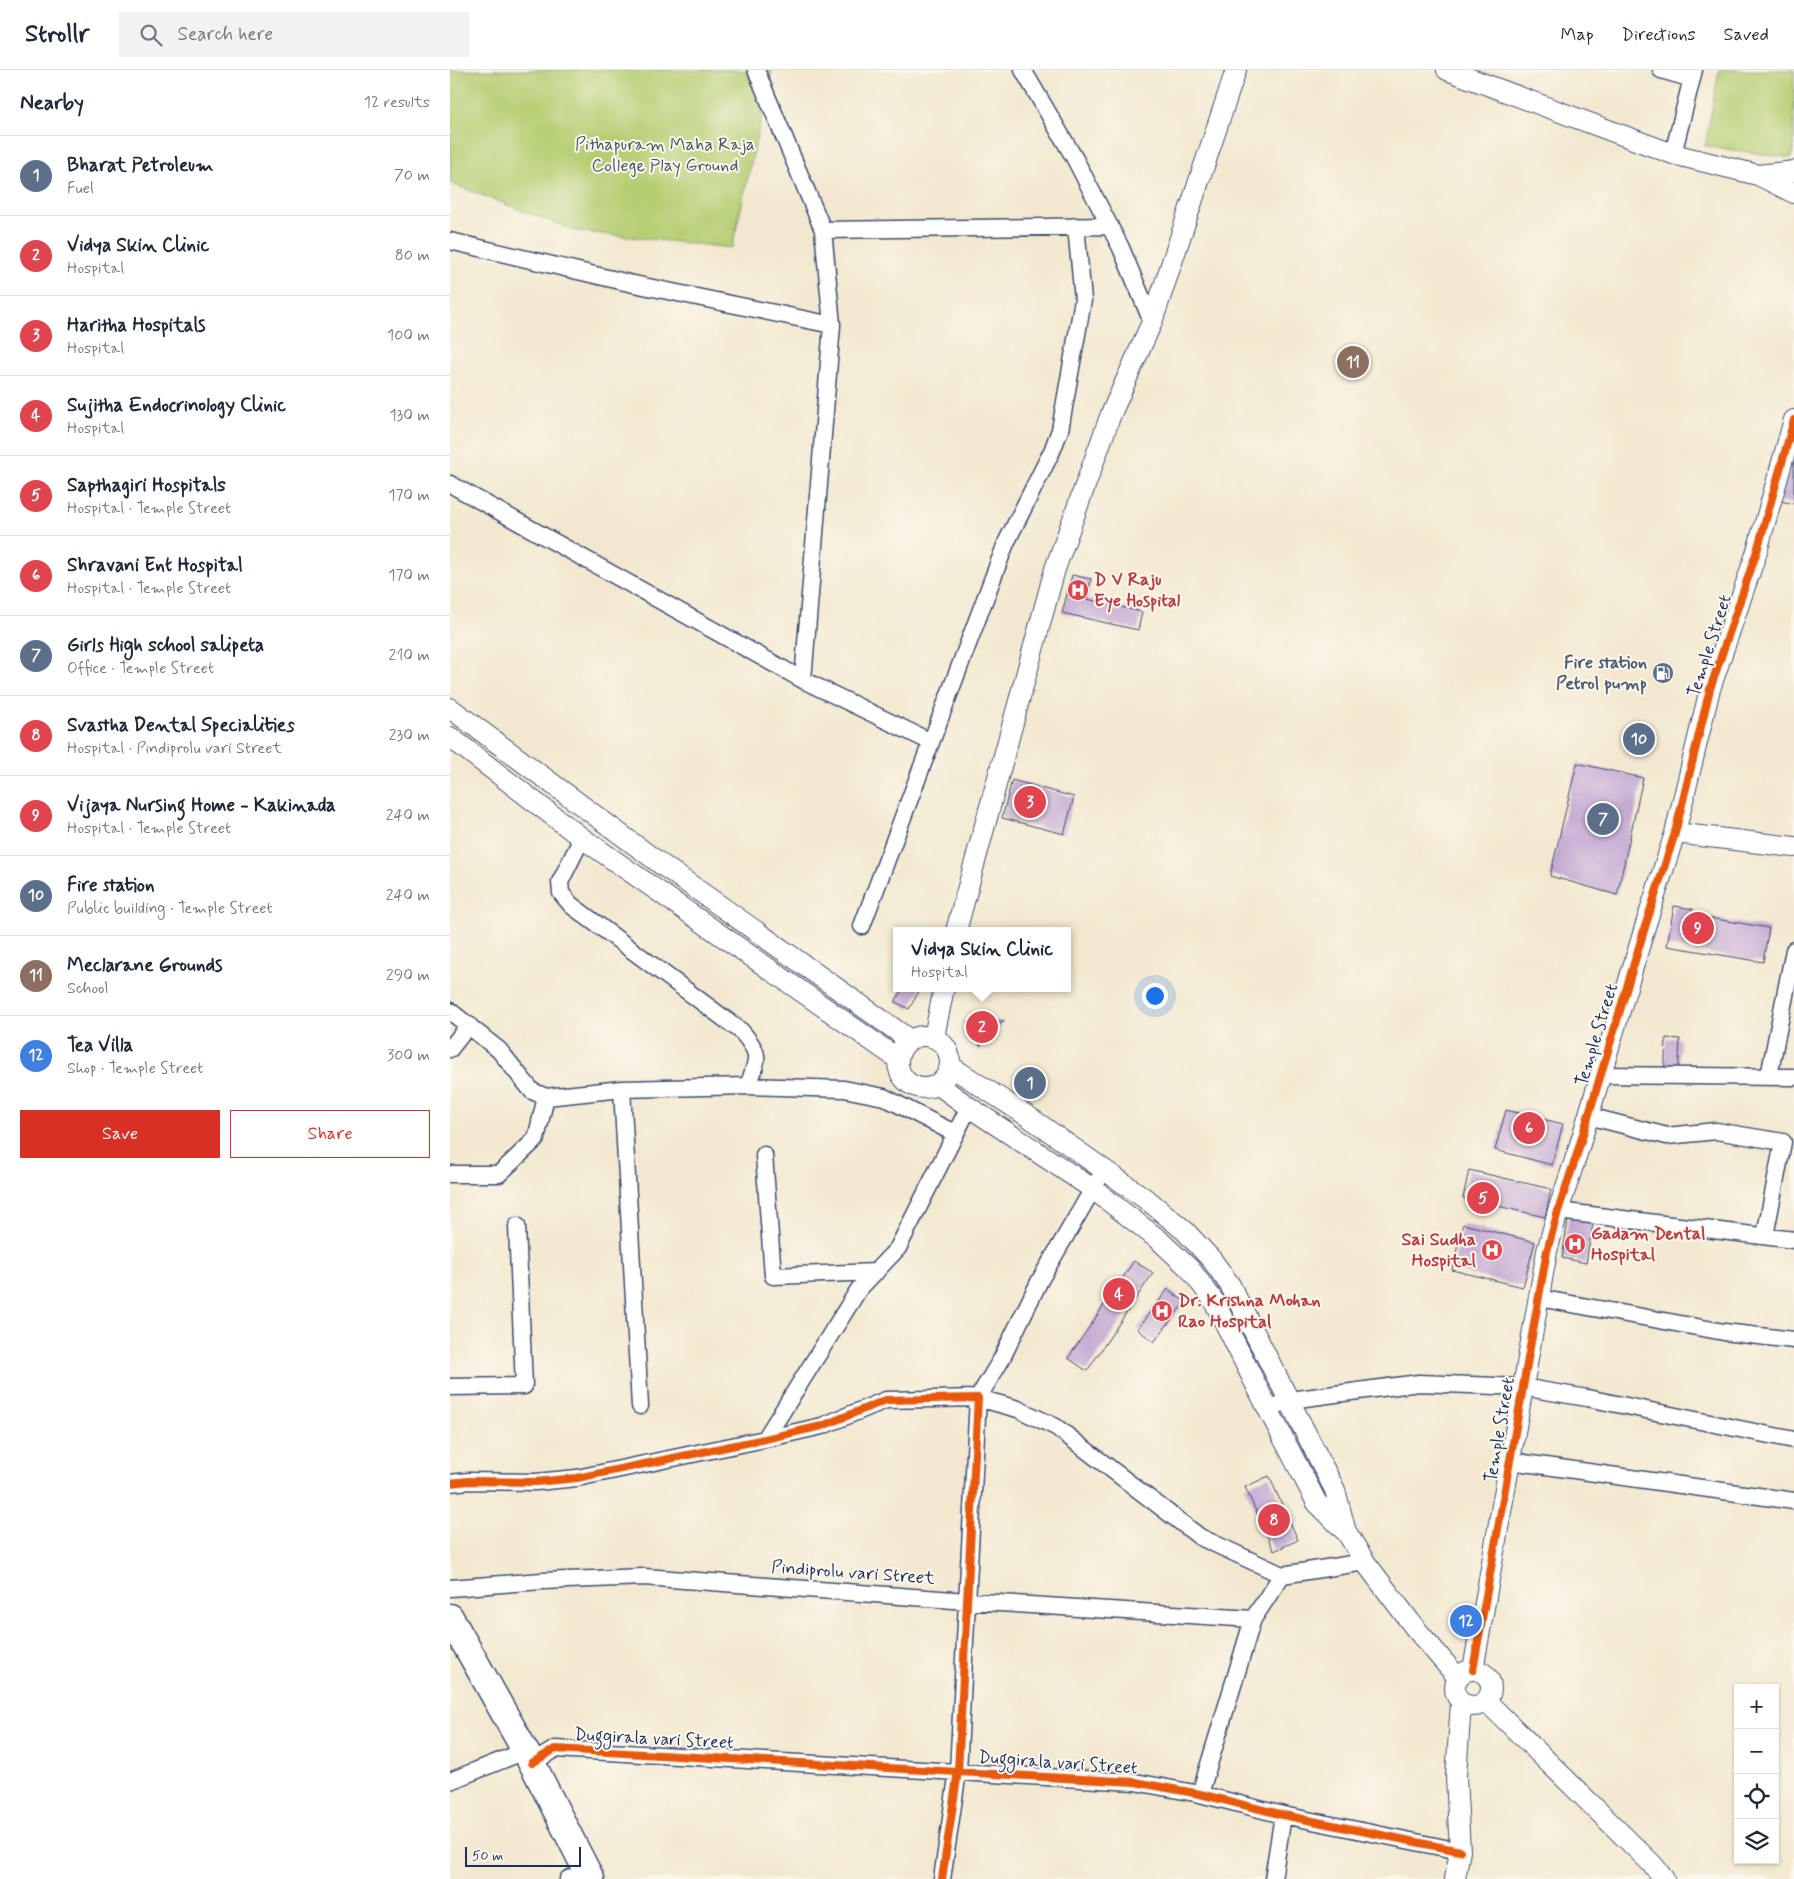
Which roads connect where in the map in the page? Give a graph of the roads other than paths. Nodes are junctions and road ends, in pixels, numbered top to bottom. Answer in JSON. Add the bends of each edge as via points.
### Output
{"nodes":[{"id":1,"x":756,"y":70,"type":"edge"},
{"id":2,"x":1023,"y":70,"type":"edge"},
{"id":3,"x":1236,"y":70,"type":"edge"},
{"id":4,"x":1447,"y":70,"type":"edge"},
{"id":5,"x":1661,"y":70,"type":"edge"},
{"id":6,"x":1693,"y":75,"type":"edge"},
{"id":7,"x":1674,"y":154,"type":"junction"},
{"id":8,"x":1794,"y":171,"type":"edge"},
{"id":9,"x":1758,"y":175,"type":"junction"},
{"id":10,"x":1794,"y":193,"type":"edge"},
{"id":11,"x":1076,"y":226,"type":"junction"},
{"id":12,"x":1110,"y":226,"type":"junction"},
{"id":13,"x":822,"y":230,"type":"junction"},
{"id":14,"x":450,"y":241,"type":"edge"},
{"id":15,"x":1152,"y":322,"type":"junction"},
{"id":16,"x":832,"y":325,"type":"junction"},
{"id":17,"x":1794,"y":420,"type":"edge"},
{"id":18,"x":450,"y":484,"type":"edge"},
{"id":19,"x":803,"y":680,"type":"junction"},
{"id":20,"x":450,"y":708,"type":"edge"},
{"id":21,"x":450,"y":737,"type":"edge"},
{"id":22,"x":931,"y":742,"type":"junction"},
{"id":23,"x":1676,"y":833,"type":"junction"},
{"id":24,"x":582,"y":838,"type":"junction"},
{"id":25,"x":1794,"y":847,"type":"edge"},
{"id":26,"x":862,"y":926,"type":"dead end"},
{"id":27,"x":957,"y":927,"type":"edge"},
{"id":28,"x":1794,"y":950,"type":"edge"},
{"id":29,"x":943,"y":992,"type":"edge"},
{"id":30,"x":450,"y":1011,"type":"edge"},
{"id":31,"x":469,"y":1025,"type":"junction"},
{"id":32,"x":934,"y":1038,"type":"junction"},
{"id":33,"x":910,"y":1040,"type":"junction"},
{"id":34,"x":450,"y":1049,"type":"edge"},
{"id":35,"x":898,"y":1058,"type":"junction"},
{"id":36,"x":950,"y":1066,"type":"junction"},
{"id":37,"x":1601,"y":1076,"type":"junction"},
{"id":38,"x":1769,"y":1076,"type":"junction"},
{"id":39,"x":1794,"y":1077,"type":"edge"},
{"id":40,"x":937,"y":1084,"type":"junction"},
{"id":41,"x":748,"y":1086,"type":"junction"},
{"id":42,"x":622,"y":1089,"type":"junction"},
{"id":43,"x":546,"y":1097,"type":"junction"},
{"id":44,"x":968,"y":1107,"type":"junction"},
{"id":45,"x":1588,"y":1116,"type":"junction"},
{"id":46,"x":954,"y":1134,"type":"junction"},
{"id":47,"x":764,"y":1155,"type":"dead end"},
{"id":48,"x":1104,"y":1169,"type":"junction"},
{"id":49,"x":450,"y":1174,"type":"edge"},
{"id":50,"x":1093,"y":1190,"type":"junction"},
{"id":51,"x":1558,"y":1210,"type":"junction"},
{"id":52,"x":517,"y":1226,"type":"dead end"},
{"id":53,"x":1765,"y":1236,"type":"junction"},
{"id":54,"x":1794,"y":1240,"type":"edge"},
{"id":55,"x":876,"y":1272,"type":"junction"},
{"id":56,"x":1538,"y":1298,"type":"junction"},
{"id":57,"x":1794,"y":1340,"type":"edge"},
{"id":58,"x":450,"y":1387,"type":"edge"},
{"id":59,"x":1522,"y":1387,"type":"junction"},
{"id":60,"x":978,"y":1398,"type":"junction"},
{"id":61,"x":1290,"y":1400,"type":"junction"},
{"id":62,"x":640,"y":1406,"type":"dead end"},
{"id":63,"x":1268,"y":1409,"type":"junction"},
{"id":64,"x":765,"y":1439,"type":"junction"},
{"id":65,"x":1794,"y":1440,"type":"edge"},
{"id":66,"x":1510,"y":1460,"type":"junction"},
{"id":67,"x":450,"y":1483,"type":"edge"},
{"id":68,"x":1794,"y":1502,"type":"edge"},
{"id":69,"x":1347,"y":1534,"type":"junction"},
{"id":70,"x":1365,"y":1562,"type":"junction"},
{"id":71,"x":1282,"y":1575,"type":"junction"},
{"id":72,"x":450,"y":1588,"type":"edge"},
{"id":73,"x":967,"y":1601,"type":"junction"},
{"id":74,"x":450,"y":1617,"type":"edge"},
{"id":75,"x":1253,"y":1619,"type":"junction"},
{"id":76,"x":1465,"y":1674,"type":"junction"},
{"id":77,"x":1486,"y":1701,"type":"junction"},
{"id":78,"x":1461,"y":1702,"type":"junction"},
{"id":79,"x":529,"y":1757,"type":"junction"},
{"id":80,"x":958,"y":1771,"type":"junction"},
{"id":81,"x":450,"y":1781,"type":"edge"},
{"id":82,"x":1200,"y":1794,"type":"junction"},
{"id":83,"x":1283,"y":1815,"type":"junction"},
{"id":84,"x":1460,"y":1851,"type":"junction"},
{"id":85,"x":1658,"y":1872,"type":"edge"},
{"id":86,"x":582,"y":1876,"type":"edge"},
{"id":87,"x":942,"y":1879,"type":"edge"},
{"id":88,"x":1273,"y":1879,"type":"edge"},
{"id":89,"x":1455,"y":1879,"type":"edge"},
{"id":90,"x":1674,"y":1879,"type":"edge"}],
"edges":[{"from":1,"to":13,"type":"street"},
{"from":2,"to":12,"type":"street"},
{"from":3,"to":15,"type":"street"},
{"from":4,"to":7,"type":"street"},
{"from":5,"to":6,"type":"street"},
{"from":6,"to":7,"type":"street"},
{"from":7,"to":9,"type":"street"},
{"from":8,"to":9,"type":"street"},
{"from":9,"to":10,"type":"street"},
{"from":11,"to":12,"type":"street"},
{"from":11,"to":13,"type":"street"},
{"from":11,"to":22,"type":"street","via":[[1083,300],[1060,430],[1006,543]]},
{"from":12,"to":15,"type":"street"},
{"from":13,"to":16,"type":"street"},
{"from":14,"to":16,"type":"street","via":[[629,283]]},
{"from":15,"to":27,"type":"street","via":[[1111,414],[1055,569]]},
{"from":16,"to":19,"type":"street"},
{"from":17,"to":23,"type":"street","name":"Temple Street","via":[[1758,551],[1710,689]]},
{"from":18,"to":19,"type":"street"},
{"from":19,"to":22,"type":"street"},
{"from":20,"to":33,"type":"street","via":[[658,862]]},
{"from":21,"to":24,"type":"street"},
{"from":22,"to":26,"type":"street"},
{"from":23,"to":25,"type":"street"},
{"from":23,"to":37,"type":"street","name":"Temple Street"},
{"from":24,"to":35,"type":"street"},
{"from":24,"to":41,"type":"street","via":[[560,882],[561,893],[571,905],[741,1030],[754,1046],[757,1060]]},
{"from":28,"to":38,"type":"street"},
{"from":29,"to":32,"type":"street"},
{"from":30,"to":31,"type":"street"},
{"from":31,"to":34,"type":"street"},
{"from":31,"to":43,"type":"street","via":[[499,1050],[532,1091]]},
{"from":32,"to":33,"type":"street","via":[[922,1036]]},
{"from":32,"to":36,"type":"street","via":[[949,1054]]},
{"from":33,"to":35,"type":"street"},
{"from":35,"to":40,"type":"street","via":[[899,1070],[914,1086],[926,1088]]},
{"from":36,"to":40,"type":"street","via":[[946,1076]]},
{"from":36,"to":48,"type":"street"},
{"from":37,"to":38,"type":"street"},
{"from":37,"to":45,"type":"street","name":"Temple Street"},
{"from":38,"to":39,"type":"street"},
{"from":40,"to":44,"type":"street"},
{"from":41,"to":42,"type":"street"},
{"from":41,"to":46,"type":"street","via":[[844,1089],[884,1097]]},
{"from":42,"to":43,"type":"street"},
{"from":42,"to":62,"type":"street"},
{"from":43,"to":49,"type":"street","via":[[536,1139],[499,1174]]},
{"from":44,"to":46,"type":"street"},
{"from":44,"to":50,"type":"street"},
{"from":45,"to":51,"type":"street","name":"Temple Street"},
{"from":45,"to":53,"type":"street","via":[[1666,1136],[1716,1131],[1783,1142]]},
{"from":46,"to":55,"type":"street","via":[[898,1248]]},
{"from":47,"to":55,"type":"street","via":[[773,1276]]},
{"from":48,"to":50,"type":"street"},
{"from":48,"to":61,"type":"street","via":[[1185,1231],[1212,1260],[1230,1285]]},
{"from":50,"to":60,"type":"street","via":[[1040,1280],[1001,1360]]},
{"from":50,"to":63,"type":"street","via":[[1190,1268],[1214,1301]]},
{"from":51,"to":53,"type":"street"},
{"from":51,"to":56,"type":"street","name":"Temple Street"},
{"from":52,"to":58,"type":"street","via":[[524,1386]]},
{"from":53,"to":54,"type":"street"},
{"from":55,"to":64,"type":"street","via":[[859,1289]]},
{"from":56,"to":57,"type":"street","via":[[1724,1332]]},
{"from":56,"to":59,"type":"street","name":"Temple Street"},
{"from":59,"to":61,"type":"street","via":[[1420,1383]]},
{"from":59,"to":65,"type":"street"},
{"from":59,"to":66,"type":"street","name":"Temple Street"},
{"from":60,"to":64,"type":"street","via":[[886,1400],[822,1426]]},
{"from":60,"to":71,"type":"street","via":[[1018,1409],[1056,1427],[1200,1537]]},
{"from":60,"to":73,"type":"street"},
{"from":61,"to":63,"type":"street"},
{"from":61,"to":69,"type":"street","via":[[1336,1490]]},
{"from":63,"to":69,"type":"street","via":[[1317,1503]]},
{"from":64,"to":67,"type":"street","via":[[577,1478]]},
{"from":66,"to":68,"type":"street"},
{"from":66,"to":76,"type":"street","name":"Temple Street"},
{"from":69,"to":70,"type":"street"},
{"from":70,"to":71,"type":"street"},
{"from":70,"to":76,"type":"street","via":[[1415,1628]]},
{"from":71,"to":75,"type":"street"},
{"from":72,"to":73,"type":"street","name":"Pindiprolu vari Street","via":[[644,1577]]},
{"from":73,"to":75,"type":"street","name":"Pindiprolu vari Street"},
{"from":73,"to":80,"type":"street"},
{"from":74,"to":79,"type":"main road"},
{"from":75,"to":82,"type":"street"},
{"from":76,"to":77,"type":"street","via":[[1486,1675],[1491,1681],[1492,1688]]},
{"from":76,"to":78,"type":"street","via":[[1455,1684]]},
{"from":77,"to":78,"type":"street","via":[[1474,1706]]},
{"from":77,"to":85,"type":"street"},
{"from":78,"to":84,"type":"street","via":[[1456,1777]]},
{"from":79,"to":80,"type":"street","name":"Duggirala vari Street","via":[[555,1749]]},
{"from":79,"to":81,"type":"street","name":"Duggirala vari Street"},
{"from":79,"to":86,"type":"main road"},
{"from":80,"to":82,"type":"street","name":"Duggirala vari Street","via":[[1135,1782]]},
{"from":80,"to":87,"type":"street"},
{"from":82,"to":83,"type":"street","name":"Duggirala vari Street"},
{"from":83,"to":84,"type":"street","name":"Duggirala vari Street"},
{"from":83,"to":88,"type":"street"},
{"from":84,"to":89,"type":"street"},
{"from":85,"to":90,"type":"street"}]}
